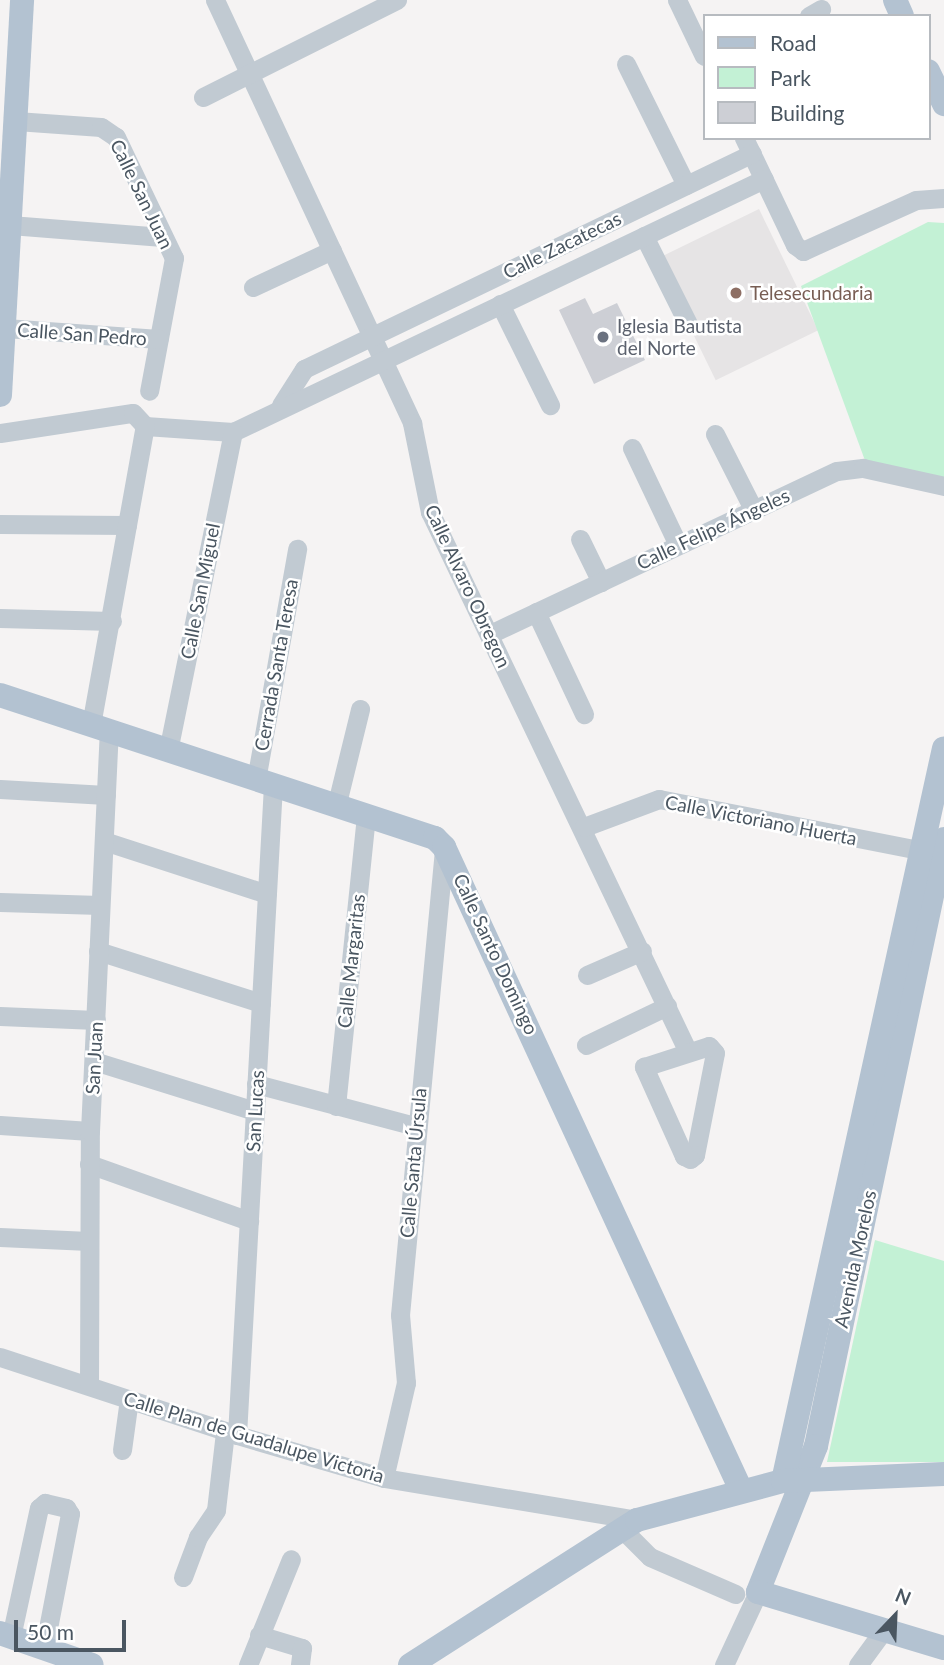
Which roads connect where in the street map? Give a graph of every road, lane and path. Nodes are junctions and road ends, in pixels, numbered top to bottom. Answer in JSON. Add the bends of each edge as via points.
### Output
{"nodes":[{"id":1,"x":22,"y":0,"type":"edge"},
{"id":2,"x":215,"y":0,"type":"edge"},
{"id":3,"x":397,"y":0,"type":"edge"},
{"id":4,"x":680,"y":1,"type":"edge"},
{"id":5,"x":702,"y":51,"type":"edge"},
{"id":6,"x":626,"y":64,"type":"dead end"},
{"id":7,"x":250,"y":71,"type":"junction"},
{"id":8,"x":930,"y":75,"type":"edge"},
{"id":9,"x":203,"y":97,"type":"dead end"},
{"id":10,"x":944,"y":104,"type":"edge"},
{"id":11,"x":16,"y":121,"type":"junction"},
{"id":12,"x":748,"y":146,"type":"edge"},
{"id":13,"x":764,"y":179,"type":"junction"},
{"id":14,"x":686,"y":185,"type":"junction"},
{"id":15,"x":944,"y":198,"type":"edge"},
{"id":16,"x":10,"y":225,"type":"junction"},
{"id":17,"x":645,"y":236,"type":"junction"},
{"id":18,"x":163,"y":237,"type":"junction"},
{"id":19,"x":332,"y":250,"type":"junction"},
{"id":20,"x":253,"y":287,"type":"dead end"},
{"id":21,"x":467,"y":291,"type":"junction"},
{"id":22,"x":500,"y":304,"type":"junction"},
{"id":23,"x":478,"y":314,"type":"junction"},
{"id":24,"x":688,"y":324,"type":"dead end"},
{"id":25,"x":5,"y":328,"type":"junction"},
{"id":26,"x":372,"y":337,"type":"junction"},
{"id":27,"x":159,"y":340,"type":"junction"},
{"id":28,"x":382,"y":359,"type":"junction"},
{"id":29,"x":149,"y":391,"type":"dead end"},
{"id":30,"x":0,"y":396,"type":"edge"},
{"id":31,"x":281,"y":405,"type":"junction"},
{"id":32,"x":550,"y":405,"type":"dead end"},
{"id":33,"x":141,"y":420,"type":"junction"},
{"id":34,"x":233,"y":432,"type":"junction"},
{"id":35,"x":0,"y":433,"type":"edge"},
{"id":36,"x":715,"y":434,"type":"dead end"},
{"id":37,"x":632,"y":448,"type":"dead end"},
{"id":38,"x":944,"y":486,"type":"edge"},
{"id":39,"x":753,"y":509,"type":"junction"},
{"id":40,"x":0,"y":524,"type":"edge"},
{"id":41,"x":127,"y":525,"type":"junction"},
{"id":42,"x":580,"y":540,"type":"dead end"},
{"id":43,"x":678,"y":545,"type":"junction"},
{"id":44,"x":297,"y":549,"type":"dead end"},
{"id":45,"x":601,"y":582,"type":"junction"},
{"id":46,"x":536,"y":612,"type":"junction"},
{"id":47,"x":0,"y":618,"type":"edge"},
{"id":48,"x":111,"y":621,"type":"junction"},
{"id":49,"x":490,"y":634,"type":"junction"},
{"id":50,"x":0,"y":695,"type":"edge"},
{"id":51,"x":360,"y":709,"type":"dead end"},
{"id":52,"x":584,"y":714,"type":"dead end"},
{"id":53,"x":100,"y":728,"type":"junction"},
{"id":54,"x":944,"y":748,"type":"edge"},
{"id":55,"x":168,"y":751,"type":"junction"},
{"id":56,"x":265,"y":783,"type":"junction"},
{"id":57,"x":0,"y":789,"type":"edge"},
{"id":58,"x":106,"y":795,"type":"junction"},
{"id":59,"x":337,"y":807,"type":"junction"},
{"id":60,"x":366,"y":817,"type":"junction"},
{"id":61,"x":584,"y":827,"type":"junction"},
{"id":62,"x":104,"y":841,"type":"junction"},
{"id":63,"x":444,"y":847,"type":"junction"},
{"id":64,"x":935,"y":848,"type":"edge"},
{"id":65,"x":267,"y":894,"type":"junction"},
{"id":66,"x":0,"y":901,"type":"edge"},
{"id":67,"x":100,"y":905,"type":"junction"},
{"id":68,"x":98,"y":951,"type":"junction"},
{"id":69,"x":642,"y":951,"type":"junction"},
{"id":70,"x":587,"y":975,"type":"dead end"},
{"id":71,"x":261,"y":1003,"type":"junction"},
{"id":72,"x":667,"y":1006,"type":"junction"},
{"id":73,"x":0,"y":1016,"type":"edge"},
{"id":74,"x":96,"y":1020,"type":"junction"},
{"id":75,"x":586,"y":1045,"type":"dead end"},
{"id":76,"x":688,"y":1052,"type":"junction"},
{"id":77,"x":94,"y":1061,"type":"junction"},
{"id":78,"x":256,"y":1084,"type":"junction"},
{"id":79,"x":336,"y":1106,"type":"junction"},
{"id":80,"x":255,"y":1111,"type":"junction"},
{"id":81,"x":0,"y":1125,"type":"edge"},
{"id":82,"x":415,"y":1126,"type":"junction"},
{"id":83,"x":90,"y":1131,"type":"junction"},
{"id":84,"x":89,"y":1164,"type":"junction"},
{"id":85,"x":249,"y":1221,"type":"junction"},
{"id":86,"x":0,"y":1237,"type":"edge"},
{"id":87,"x":89,"y":1241,"type":"junction"},
{"id":88,"x":0,"y":1357,"type":"edge"},
{"id":89,"x":89,"y":1384,"type":"junction"},
{"id":90,"x":129,"y":1399,"type":"junction"},
{"id":91,"x":231,"y":1434,"type":"junction"},
{"id":92,"x":122,"y":1450,"type":"dead end"},
{"id":93,"x":944,"y":1474,"type":"edge"},
{"id":94,"x":384,"y":1478,"type":"junction"},
{"id":95,"x":795,"y":1480,"type":"junction"},
{"id":96,"x":741,"y":1490,"type":"junction"},
{"id":97,"x":630,"y":1525,"type":"junction"},
{"id":98,"x":291,"y":1559,"type":"dead end"},
{"id":99,"x":183,"y":1577,"type":"dead end"},
{"id":100,"x":746,"y":1593,"type":"junction"},
{"id":101,"x":883,"y":1631,"type":"junction"},
{"id":102,"x":5,"y":1635,"type":"edge"},
{"id":103,"x":259,"y":1635,"type":"junction"},
{"id":104,"x":944,"y":1648,"type":"edge"},
{"id":105,"x":53,"y":1656,"type":"edge"},
{"id":106,"x":92,"y":1665,"type":"edge"},
{"id":107,"x":248,"y":1665,"type":"edge"},
{"id":108,"x":300,"y":1665,"type":"edge"},
{"id":109,"x":410,"y":1665,"type":"edge"},
{"id":110,"x":724,"y":1665,"type":"edge"},
{"id":111,"x":858,"y":1665,"type":"edge"}],
"edges":[{"from":1,"to":11,"type":"main road"},
{"from":2,"to":7,"type":"street","name":"Calle Alvaro Obregon"},
{"from":3,"to":7,"type":"street"},
{"from":4,"to":5,"type":"street"},
{"from":6,"to":14,"type":"street"},
{"from":7,"to":9,"type":"street"},
{"from":7,"to":19,"type":"street","name":"Calle Alvaro Obregon"},
{"from":8,"to":10,"type":"main road"},
{"from":11,"to":16,"type":"main road"},
{"from":11,"to":18,"type":"street","name":"Calle San Juan","via":[[110,130]]},
{"from":12,"to":13,"type":"street"},
{"from":12,"to":14,"type":"street","name":"Calle Zacatecas"},
{"from":13,"to":15,"type":"street","via":[[795,246],[803,251],[916,200]]},
{"from":13,"to":17,"type":"street","name":"Calle Zacatecas"},
{"from":14,"to":21,"type":"street","name":"Calle Zacatecas"},
{"from":16,"to":18,"type":"street"},
{"from":16,"to":25,"type":"main road"},
{"from":17,"to":22,"type":"street","name":"Calle Zacatecas"},
{"from":17,"to":24,"type":"street"},
{"from":18,"to":27,"type":"street","name":"Calle San Juan","via":[[174,268]]},
{"from":19,"to":20,"type":"street"},
{"from":19,"to":26,"type":"street","name":"Calle Alvaro Obregon"},
{"from":21,"to":23,"type":"street"},
{"from":21,"to":26,"type":"street","name":"Calle Zacatecas"},
{"from":22,"to":23,"type":"street","name":"Calle Zacatecas"},
{"from":22,"to":32,"type":"street"},
{"from":23,"to":28,"type":"street","name":"Calle Zacatecas"},
{"from":25,"to":27,"type":"street","name":"Calle San Pedro"},
{"from":25,"to":30,"type":"main road"},
{"from":26,"to":28,"type":"street","name":"Calle Alvaro Obregon"},
{"from":26,"to":31,"type":"street","name":"Calle Zacatecas","via":[[304,369]]},
{"from":27,"to":29,"type":"street","name":"Calle San Juan"},
{"from":28,"to":31,"type":"street","name":"Calle Zacatecas"},
{"from":28,"to":49,"type":"street","name":"Calle Alvaro Obregon","via":[[412,423],[430,512]]},
{"from":31,"to":34,"type":"street","name":"Calle Zacatecas"},
{"from":33,"to":34,"type":"street"},
{"from":33,"to":35,"type":"street"},
{"from":33,"to":41,"type":"street"},
{"from":34,"to":55,"type":"street","name":"Calle San Miguel"},
{"from":36,"to":39,"type":"street"},
{"from":37,"to":43,"type":"street"},
{"from":38,"to":39,"type":"street","name":"Calle Felipe Ángeles","via":[[850,467]]},
{"from":39,"to":43,"type":"street","name":"Calle Felipe Ángeles"},
{"from":40,"to":41,"type":"street"},
{"from":41,"to":48,"type":"street"},
{"from":42,"to":45,"type":"street"},
{"from":43,"to":45,"type":"street","name":"Calle Felipe Ángeles"},
{"from":44,"to":56,"type":"street","name":"Cerrada Santa Teresa"},
{"from":45,"to":46,"type":"street","name":"Calle Felipe Ángeles"},
{"from":46,"to":49,"type":"street","name":"Calle Felipe Ángeles"},
{"from":46,"to":52,"type":"street"},
{"from":47,"to":48,"type":"street"},
{"from":48,"to":53,"type":"street"},
{"from":49,"to":61,"type":"street","name":"Calle Alvaro Obregon"},
{"from":50,"to":53,"type":"main road"},
{"from":51,"to":59,"type":"street"},
{"from":53,"to":55,"type":"main road"},
{"from":53,"to":58,"type":"street","name":"San Juan"},
{"from":54,"to":64,"type":"main road","name":"Avenida Morelos"},
{"from":55,"to":56,"type":"main road"},
{"from":56,"to":59,"type":"main road"},
{"from":56,"to":65,"type":"street","name":"San Lucas"},
{"from":57,"to":58,"type":"street"},
{"from":58,"to":62,"type":"street","name":"San Juan"},
{"from":59,"to":60,"type":"main road"},
{"from":60,"to":63,"type":"main road","via":[[435,838]]},
{"from":60,"to":79,"type":"street","name":"Calle Margaritas"},
{"from":61,"to":64,"type":"street","name":"Calle Victoriano Huerta","via":[[659,799]]},
{"from":61,"to":69,"type":"street","name":"Calle Alvaro Obregon"},
{"from":62,"to":65,"type":"street"},
{"from":62,"to":67,"type":"street","name":"San Juan"},
{"from":63,"to":82,"type":"street","name":"Calle Santa Úrsula"},
{"from":63,"to":96,"type":"main road","name":"Calle Santo Domingo"},
{"from":64,"to":95,"type":"main road","name":"Avenida Morelos"},
{"from":65,"to":71,"type":"street","name":"San Lucas"},
{"from":66,"to":67,"type":"street"},
{"from":67,"to":68,"type":"street","name":"San Juan"},
{"from":68,"to":71,"type":"street"},
{"from":68,"to":74,"type":"street","name":"San Juan"},
{"from":69,"to":70,"type":"street"},
{"from":69,"to":72,"type":"street","name":"Calle Alvaro Obregon"},
{"from":71,"to":78,"type":"street","name":"San Lucas"},
{"from":72,"to":75,"type":"street"},
{"from":72,"to":76,"type":"street","name":"Calle Alvaro Obregon"},
{"from":73,"to":74,"type":"street"},
{"from":74,"to":77,"type":"street","name":"San Juan"},
{"from":76,"to":76,"type":"street","via":[[644,1067],[684,1156],[690,1159],[695,1155],[715,1054],[709,1046]]},
{"from":77,"to":80,"type":"street"},
{"from":77,"to":83,"type":"street","name":"San Juan"},
{"from":78,"to":79,"type":"street"},
{"from":78,"to":80,"type":"street","name":"San Lucas"},
{"from":79,"to":82,"type":"street"},
{"from":80,"to":85,"type":"street","name":"San Lucas"},
{"from":81,"to":83,"type":"street"},
{"from":82,"to":94,"type":"street","name":"Calle Santa Úrsula","via":[[400,1315],[405,1383]]},
{"from":83,"to":84,"type":"street","name":"San Juan"},
{"from":84,"to":85,"type":"street"},
{"from":84,"to":87,"type":"street","name":"San Juan"},
{"from":85,"to":91,"type":"street","name":"San Lucas"},
{"from":86,"to":87,"type":"street"},
{"from":87,"to":89,"type":"street","name":"San Juan"},
{"from":88,"to":89,"type":"street","name":"Calle Plan de Guadalupe Victoria"},
{"from":89,"to":90,"type":"street","name":"Calle Plan de Guadalupe Victoria"},
{"from":90,"to":91,"type":"street","name":"Calle Plan de Guadalupe Victoria"},
{"from":90,"to":92,"type":"street"},
{"from":91,"to":94,"type":"street","name":"Calle Plan de Guadalupe Victoria"},
{"from":91,"to":99,"type":"street","name":"San Lucas","via":[[216,1510],[198,1537]]},
{"from":93,"to":95,"type":"main road"},
{"from":94,"to":97,"type":"street","name":"Calle Plan de Guadalupe Victoria"},
{"from":95,"to":96,"type":"main road"},
{"from":95,"to":100,"type":"main road","name":"Avenida Morelos"},
{"from":96,"to":97,"type":"main road"},
{"from":97,"to":100,"type":"street","via":[[650,1557]]},
{"from":97,"to":109,"type":"main road"},
{"from":98,"to":103,"type":"street"},
{"from":100,"to":101,"type":"main road"},
{"from":100,"to":110,"type":"street","name":"Avenida Morelos"},
{"from":101,"to":104,"type":"main road"},
{"from":101,"to":111,"type":"street"},
{"from":102,"to":105,"type":"main road"},
{"from":102,"to":105,"type":"street","via":[[38,1508],[45,1503],[66,1508],[69,1514]]},
{"from":103,"to":107,"type":"street"},
{"from":103,"to":108,"type":"street","via":[[297,1644],[302,1648]]},
{"from":105,"to":106,"type":"main road"}]}
